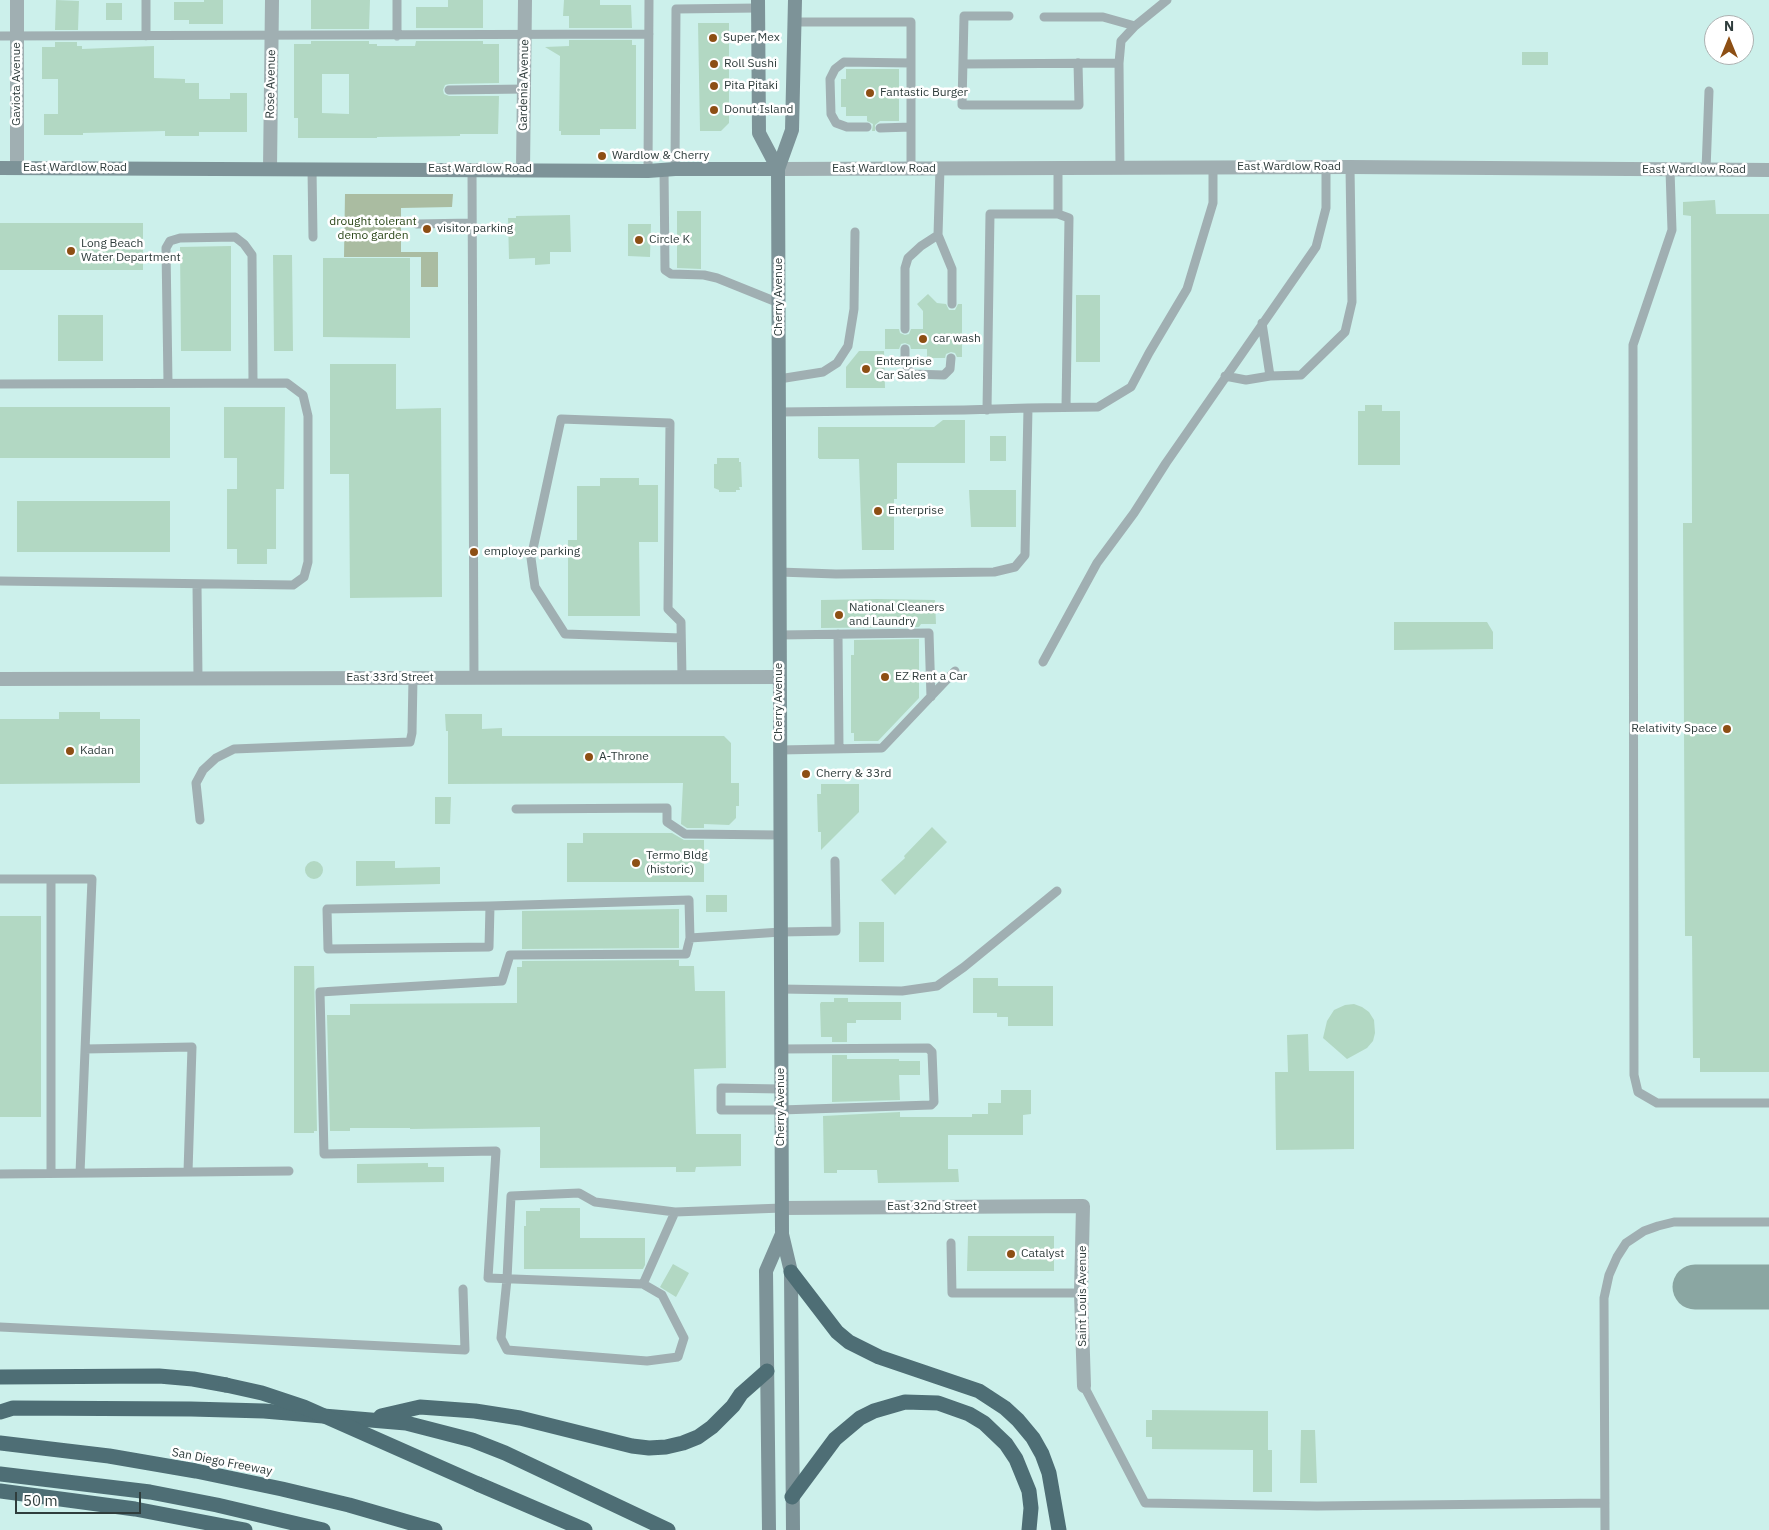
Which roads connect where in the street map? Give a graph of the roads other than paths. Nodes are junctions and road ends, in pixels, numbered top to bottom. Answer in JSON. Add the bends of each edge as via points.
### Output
{"nodes":[{"id":1,"x":17,"y":0,"type":"edge"},
{"id":2,"x":146,"y":0,"type":"edge"},
{"id":3,"x":272,"y":0,"type":"edge"},
{"id":4,"x":397,"y":0,"type":"edge"},
{"id":5,"x":525,"y":0,"type":"edge"},
{"id":6,"x":649,"y":0,"type":"edge"},
{"id":7,"x":795,"y":0,"type":"edge"},
{"id":8,"x":1167,"y":0,"type":"edge"},
{"id":9,"x":758,"y":4,"type":"edge"},
{"id":10,"x":1009,"y":16,"type":"dead end"},
{"id":11,"x":1044,"y":16,"type":"dead end"},
{"id":12,"x":794,"y":22,"type":"junction"},
{"id":13,"x":1134,"y":26,"type":"junction"},
{"id":14,"x":649,"y":34,"type":"junction"},
{"id":15,"x":525,"y":35,"type":"junction"},
{"id":16,"x":0,"y":36,"type":"edge"},
{"id":17,"x":17,"y":36,"type":"junction"},
{"id":18,"x":146,"y":36,"type":"junction"},
{"id":19,"x":272,"y":36,"type":"junction"},
{"id":20,"x":397,"y":36,"type":"junction"},
{"id":21,"x":910,"y":63,"type":"junction"},
{"id":22,"x":1078,"y":63,"type":"junction"},
{"id":23,"x":1119,"y":63,"type":"junction"},
{"id":24,"x":963,"y":64,"type":"junction"},
{"id":25,"x":524,"y":89,"type":"junction"},
{"id":26,"x":449,"y":90,"type":"dead end"},
{"id":27,"x":1709,"y":91,"type":"dead end"},
{"id":28,"x":867,"y":127,"type":"dead end"},
{"id":29,"x":911,"y":127,"type":"junction"},
{"id":30,"x":880,"y":128,"type":"dead end"},
{"id":31,"x":1326,"y":167,"type":"junction"},
{"id":32,"x":1350,"y":167,"type":"junction"},
{"id":33,"x":0,"y":168,"type":"edge"},
{"id":34,"x":17,"y":168,"type":"junction"},
{"id":35,"x":940,"y":168,"type":"junction"},
{"id":36,"x":1120,"y":168,"type":"junction"},
{"id":37,"x":1213,"y":168,"type":"junction"},
{"id":38,"x":270,"y":169,"type":"junction"},
{"id":39,"x":312,"y":169,"type":"junction"},
{"id":40,"x":472,"y":169,"type":"junction"},
{"id":41,"x":523,"y":169,"type":"junction"},
{"id":42,"x":670,"y":169,"type":"junction"},
{"id":43,"x":911,"y":169,"type":"junction"},
{"id":44,"x":1058,"y":169,"type":"junction"},
{"id":45,"x":778,"y":170,"type":"junction"},
{"id":46,"x":1670,"y":170,"type":"junction"},
{"id":47,"x":1706,"y":170,"type":"junction"},
{"id":48,"x":1769,"y":170,"type":"edge"},
{"id":49,"x":648,"y":171,"type":"junction"},
{"id":50,"x":1058,"y":214,"type":"junction"},
{"id":51,"x":472,"y":223,"type":"junction"},
{"id":52,"x":417,"y":224,"type":"dead end"},
{"id":53,"x":855,"y":232,"type":"dead end"},
{"id":54,"x":938,"y":235,"type":"junction"},
{"id":55,"x":313,"y":237,"type":"dead end"},
{"id":56,"x":779,"y":302,"type":"junction"},
{"id":57,"x":952,"y":304,"type":"dead end"},
{"id":58,"x":1262,"y":323,"type":"junction"},
{"id":59,"x":905,"y":329,"type":"dead end"},
{"id":60,"x":905,"y":349,"type":"dead end"},
{"id":61,"x":951,"y":358,"type":"dead end"},
{"id":62,"x":1225,"y":376,"type":"junction"},
{"id":63,"x":1270,"y":376,"type":"junction"},
{"id":64,"x":779,"y":379,"type":"junction"},
{"id":65,"x":253,"y":382,"type":"junction"},
{"id":66,"x":168,"y":383,"type":"junction"},
{"id":67,"x":0,"y":384,"type":"edge"},
{"id":68,"x":1066,"y":407,"type":"junction"},
{"id":69,"x":1028,"y":408,"type":"junction"},
{"id":70,"x":987,"y":410,"type":"junction"},
{"id":71,"x":779,"y":412,"type":"junction"},
{"id":72,"x":779,"y":572,"type":"junction"},
{"id":73,"x":0,"y":582,"type":"edge"},
{"id":74,"x":197,"y":585,"type":"junction"},
{"id":75,"x":838,"y":634,"type":"junction"},
{"id":76,"x":779,"y":635,"type":"junction"},
{"id":77,"x":681,"y":638,"type":"junction"},
{"id":78,"x":1043,"y":662,"type":"dead end"},
{"id":79,"x":955,"y":671,"type":"dead end"},
{"id":80,"x":682,"y":677,"type":"junction"},
{"id":81,"x":779,"y":677,"type":"junction"},
{"id":82,"x":198,"y":678,"type":"junction"},
{"id":83,"x":413,"y":678,"type":"junction"},
{"id":84,"x":474,"y":678,"type":"junction"},
{"id":85,"x":0,"y":679,"type":"edge"},
{"id":86,"x":931,"y":696,"type":"junction"},
{"id":87,"x":839,"y":748,"type":"junction"},
{"id":88,"x":780,"y":750,"type":"junction"},
{"id":89,"x":516,"y":810,"type":"dead end"},
{"id":90,"x":200,"y":820,"type":"dead end"},
{"id":91,"x":780,"y":835,"type":"junction"},
{"id":92,"x":835,"y":862,"type":"dead end"},
{"id":93,"x":0,"y":879,"type":"edge"},
{"id":94,"x":51,"y":879,"type":"junction"},
{"id":95,"x":1057,"y":891,"type":"dead end"},
{"id":96,"x":490,"y":906,"type":"junction"},
{"id":97,"x":780,"y":932,"type":"junction"},
{"id":98,"x":690,"y":938,"type":"junction"},
{"id":99,"x":781,"y":989,"type":"junction"},
{"id":100,"x":85,"y":1049,"type":"junction"},
{"id":101,"x":781,"y":1049,"type":"junction"},
{"id":102,"x":781,"y":1089,"type":"junction"},
{"id":103,"x":1769,"y":1103,"type":"edge"},
{"id":104,"x":781,"y":1110,"type":"junction"},
{"id":105,"x":289,"y":1171,"type":"dead end"},
{"id":106,"x":188,"y":1172,"type":"junction"},
{"id":107,"x":51,"y":1173,"type":"junction"},
{"id":108,"x":0,"y":1174,"type":"edge"},
{"id":109,"x":80,"y":1174,"type":"junction"},
{"id":110,"x":1083,"y":1206,"type":"joint"},
{"id":111,"x":782,"y":1208,"type":"junction"},
{"id":112,"x":675,"y":1212,"type":"junction"},
{"id":113,"x":1769,"y":1222,"type":"edge"},
{"id":114,"x":782,"y":1234,"type":"junction"},
{"id":115,"x":951,"y":1242,"type":"dead end"},
{"id":116,"x":791,"y":1272,"type":"junction"},
{"id":117,"x":507,"y":1279,"type":"junction"},
{"id":118,"x":643,"y":1284,"type":"junction"},
{"id":119,"x":463,"y":1289,"type":"dead end"},
{"id":120,"x":1081,"y":1293,"type":"junction"},
{"id":121,"x":0,"y":1327,"type":"edge"},
{"id":122,"x":768,"y":1372,"type":"junction"},
{"id":123,"x":0,"y":1377,"type":"edge"},
{"id":124,"x":1084,"y":1386,"type":"joint"},
{"id":125,"x":0,"y":1412,"type":"edge"},
{"id":126,"x":370,"y":1419,"type":"junction"},
{"id":127,"x":4,"y":1445,"type":"edge"},
{"id":128,"x":0,"y":1474,"type":"edge"},
{"id":129,"x":0,"y":1491,"type":"edge"},
{"id":130,"x":792,"y":1497,"type":"junction"},
{"id":131,"x":1604,"y":1503,"type":"junction"},
{"id":132,"x":769,"y":1528,"type":"edge"},
{"id":133,"x":245,"y":1530,"type":"edge"},
{"id":134,"x":323,"y":1530,"type":"edge"},
{"id":135,"x":435,"y":1530,"type":"edge"},
{"id":136,"x":585,"y":1530,"type":"edge"},
{"id":137,"x":668,"y":1530,"type":"edge"},
{"id":138,"x":793,"y":1530,"type":"edge"},
{"id":139,"x":1029,"y":1530,"type":"edge"},
{"id":140,"x":1059,"y":1530,"type":"edge"},
{"id":141,"x":1605,"y":1530,"type":"edge"}],
"edges":[{"from":1,"to":17,"type":"street","name":"Gaviota Avenue"},
{"from":2,"to":18,"type":"lane"},
{"from":3,"to":19,"type":"street","name":"Rose Avenue"},
{"from":4,"to":20,"type":"lane"},
{"from":5,"to":15,"type":"street","name":"Gardenia Avenue"},
{"from":6,"to":14,"type":"lane"},
{"from":7,"to":12,"type":"main road","name":"Cherry Avenue"},
{"from":8,"to":13,"type":"lane"},
{"from":9,"to":42,"type":"lane","via":[[676,9]]},
{"from":9,"to":45,"type":"main road","name":"Cherry Avenue","via":[[759,133]]},
{"from":10,"to":24,"type":"lane","via":[[964,16]]},
{"from":11,"to":13,"type":"lane","via":[[1103,17]]},
{"from":12,"to":21,"type":"lane","via":[[910,22]]},
{"from":12,"to":45,"type":"main road","name":"Cherry Avenue","via":[[792,130]]},
{"from":13,"to":23,"type":"lane","via":[[1122,41]]},
{"from":14,"to":15,"type":"lane"},
{"from":14,"to":49,"type":"lane"},
{"from":15,"to":20,"type":"lane"},
{"from":15,"to":25,"type":"street","name":"Gardenia Avenue"},
{"from":16,"to":17,"type":"lane"},
{"from":17,"to":18,"type":"lane"},
{"from":17,"to":34,"type":"street","name":"Gaviota Avenue"},
{"from":18,"to":19,"type":"lane"},
{"from":19,"to":20,"type":"lane"},
{"from":19,"to":38,"type":"street","name":"Rose Avenue"},
{"from":21,"to":28,"type":"lane","via":[[844,62],[835,69],[830,80],[831,114],[836,123],[847,127]]},
{"from":21,"to":29,"type":"lane"},
{"from":22,"to":23,"type":"lane"},
{"from":22,"to":24,"type":"lane"},
{"from":22,"to":24,"type":"lane","via":[[1079,106],[962,105]]},
{"from":23,"to":36,"type":"lane"},
{"from":25,"to":26,"type":"lane"},
{"from":25,"to":41,"type":"street","name":"Gardenia Avenue"},
{"from":27,"to":47,"type":"lane"},
{"from":29,"to":30,"type":"lane"},
{"from":29,"to":43,"type":"lane"},
{"from":31,"to":32,"type":"street","name":"East Wardlow Road"},
{"from":31,"to":37,"type":"street","name":"East Wardlow Road"},
{"from":31,"to":58,"type":"lane","via":[[1326,208],[1316,247]]},
{"from":32,"to":46,"type":"street","name":"East Wardlow Road"},
{"from":32,"to":63,"type":"lane","via":[[1352,302],[1345,332],[1301,375]]},
{"from":33,"to":34,"type":"main road","name":"East Wardlow Road"},
{"from":34,"to":38,"type":"main road","name":"East Wardlow Road"},
{"from":35,"to":43,"type":"street","name":"East Wardlow Road"},
{"from":35,"to":44,"type":"street","name":"East Wardlow Road"},
{"from":35,"to":54,"type":"lane"},
{"from":36,"to":37,"type":"street","name":"East Wardlow Road"},
{"from":36,"to":44,"type":"street","name":"East Wardlow Road"},
{"from":37,"to":68,"type":"lane","via":[[1213,203],[1187,289],[1131,387],[1098,407]]},
{"from":38,"to":39,"type":"main road","name":"East Wardlow Road"},
{"from":39,"to":40,"type":"main road","name":"East Wardlow Road"},
{"from":39,"to":55,"type":"lane"},
{"from":40,"to":41,"type":"main road","name":"East Wardlow Road"},
{"from":40,"to":51,"type":"lane"},
{"from":41,"to":49,"type":"main road","name":"East Wardlow Road"},
{"from":42,"to":45,"type":"main road","name":"East Wardlow Road"},
{"from":42,"to":49,"type":"main road","name":"East Wardlow Road"},
{"from":42,"to":56,"type":"lane","via":[[666,270],[671,274],[717,278]]},
{"from":43,"to":45,"type":"street","name":"East Wardlow Road"},
{"from":44,"to":50,"type":"lane"},
{"from":45,"to":56,"type":"main road","name":"Cherry Avenue"},
{"from":46,"to":47,"type":"street","name":"East Wardlow Road"},
{"from":46,"to":103,"type":"lane","via":[[1672,230],[1633,345],[1634,1075],[1638,1092],[1657,1103]]},
{"from":47,"to":48,"type":"street","name":"East Wardlow Road"},
{"from":50,"to":68,"type":"lane","via":[[1068,218]]},
{"from":50,"to":70,"type":"lane","via":[[990,214]]},
{"from":51,"to":52,"type":"lane"},
{"from":51,"to":84,"type":"lane"},
{"from":53,"to":64,"type":"lane","via":[[854,309],[848,346],[837,363],[824,372]]},
{"from":54,"to":57,"type":"lane","via":[[952,269]]},
{"from":54,"to":59,"type":"lane","via":[[908,258],[905,268]]},
{"from":56,"to":64,"type":"main road","name":"Cherry Avenue"},
{"from":58,"to":62,"type":"lane"},
{"from":58,"to":63,"type":"lane"},
{"from":60,"to":61,"type":"lane","via":[[905,363],[910,374],[944,375],[950,369]]},
{"from":62,"to":63,"type":"lane","via":[[1246,380]]},
{"from":62,"to":78,"type":"lane","via":[[1098,563]]},
{"from":64,"to":71,"type":"main road","name":"Cherry Avenue"},
{"from":65,"to":66,"type":"lane"},
{"from":65,"to":66,"type":"lane","via":[[252,255],[235,237],[180,238],[170,241],[166,248]]},
{"from":65,"to":74,"type":"lane","via":[[287,383],[303,395],[308,416],[308,562],[304,576],[292,585]]},
{"from":66,"to":67,"type":"lane"},
{"from":68,"to":69,"type":"lane"},
{"from":69,"to":70,"type":"lane"},
{"from":69,"to":72,"type":"lane","via":[[1025,555],[1015,567],[994,572]]},
{"from":70,"to":71,"type":"lane"},
{"from":71,"to":72,"type":"main road","name":"Cherry Avenue"},
{"from":72,"to":76,"type":"main road","name":"Cherry Avenue"},
{"from":73,"to":74,"type":"lane"},
{"from":74,"to":82,"type":"lane"},
{"from":75,"to":76,"type":"lane"},
{"from":75,"to":86,"type":"lane","via":[[929,633]]},
{"from":75,"to":87,"type":"lane"},
{"from":76,"to":81,"type":"main road","name":"Cherry Avenue"},
{"from":77,"to":77,"type":"lane","via":[[681,622],[668,609],[670,423],[561,419],[531,558],[534,587],[565,634]]},
{"from":77,"to":80,"type":"lane"},
{"from":79,"to":86,"type":"lane"},
{"from":80,"to":81,"type":"street","name":"East 33rd Street"},
{"from":80,"to":84,"type":"street","name":"East 33rd Street"},
{"from":81,"to":88,"type":"main road","name":"Cherry Avenue"},
{"from":82,"to":83,"type":"street","name":"East 33rd Street"},
{"from":82,"to":85,"type":"street","name":"East 33rd Street"},
{"from":83,"to":84,"type":"street","name":"East 33rd Street"},
{"from":83,"to":90,"type":"lane","via":[[410,742],[234,749],[216,758],[203,770],[196,783]]},
{"from":86,"to":87,"type":"lane","via":[[882,748]]},
{"from":87,"to":88,"type":"lane"},
{"from":88,"to":91,"type":"main road","name":"Cherry Avenue"},
{"from":89,"to":91,"type":"lane","via":[[667,808],[667,822],[685,834]]},
{"from":91,"to":97,"type":"main road","name":"Cherry Avenue"},
{"from":92,"to":97,"type":"lane","via":[[836,931]]},
{"from":93,"to":94,"type":"lane"},
{"from":94,"to":100,"type":"lane","via":[[92,879]]},
{"from":94,"to":107,"type":"lane"},
{"from":95,"to":99,"type":"lane","via":[[937,986],[902,991]]},
{"from":96,"to":96,"type":"lane","via":[[327,909],[328,949],[489,947]]},
{"from":96,"to":98,"type":"lane","via":[[689,900]]},
{"from":97,"to":98,"type":"lane"},
{"from":97,"to":99,"type":"main road","name":"Cherry Avenue"},
{"from":98,"to":117,"type":"lane","via":[[686,954],[510,955],[502,981],[320,992],[324,1154],[496,1151],[488,1278]]},
{"from":99,"to":101,"type":"main road","name":"Cherry Avenue"},
{"from":100,"to":106,"type":"lane","via":[[192,1047]]},
{"from":100,"to":109,"type":"lane"},
{"from":101,"to":102,"type":"main road","name":"Cherry Avenue"},
{"from":101,"to":104,"type":"lane","via":[[928,1048],[932,1052],[934,1102],[931,1105]]},
{"from":102,"to":104,"type":"main road","name":"Cherry Avenue"},
{"from":102,"to":104,"type":"lane","via":[[722,1088],[721,1110]]},
{"from":104,"to":111,"type":"main road","name":"Cherry Avenue"},
{"from":105,"to":106,"type":"lane"},
{"from":106,"to":109,"type":"lane"},
{"from":107,"to":108,"type":"lane"},
{"from":107,"to":109,"type":"lane"},
{"from":110,"to":111,"type":"street","name":"East 32nd Street"},
{"from":110,"to":120,"type":"street","name":"Saint Louis Avenue"},
{"from":111,"to":112,"type":"lane"},
{"from":111,"to":114,"type":"main road","name":"Cherry Avenue"},
{"from":112,"to":117,"type":"lane","via":[[595,1202],[579,1193],[511,1196]]},
{"from":112,"to":118,"type":"lane"},
{"from":113,"to":131,"type":"lane","via":[[1674,1222],[1644,1230],[1626,1242],[1617,1256],[1608,1275],[1604,1298]]},
{"from":114,"to":116,"type":"main road","name":"Cherry Avenue"},
{"from":114,"to":122,"type":"main road","name":"Cherry Avenue","via":[[766,1271]]},
{"from":115,"to":120,"type":"lane","via":[[952,1293]]},
{"from":116,"to":130,"type":"main road","name":"Cherry Avenue"},
{"from":116,"to":140,"type":"highway","via":[[837,1332],[849,1342],[879,1357],[979,1391],[1011,1414],[1033,1438],[1042,1454],[1049,1473]]},
{"from":117,"to":118,"type":"lane"},
{"from":117,"to":118,"type":"lane","via":[[501,1338],[506,1350],[647,1361],[678,1357],[684,1338],[662,1294]]},
{"from":119,"to":121,"type":"lane","via":[[464,1350]]},
{"from":120,"to":124,"type":"street","name":"Saint Louis Avenue"},
{"from":122,"to":126,"type":"highway","via":[[741,1394],[712,1427],[698,1437],[666,1447],[632,1446],[520,1418],[475,1411],[420,1407]]},
{"from":122,"to":132,"type":"main road","name":"Cherry Avenue"},
{"from":123,"to":136,"type":"highway","bridge":true,"via":[[159,1376],[193,1379],[262,1393],[304,1407]]},
{"from":124,"to":131,"type":"lane","via":[[1145,1503],[1317,1506]]},
{"from":125,"to":126,"type":"highway","via":[[13,1408],[190,1409]]},
{"from":126,"to":137,"type":"highway","via":[[406,1423],[472,1440]]},
{"from":127,"to":135,"type":"highway","name":"San Diego Freeway","via":[[109,1456],[206,1473],[349,1505]]},
{"from":128,"to":134,"type":"highway","via":[[150,1492]]},
{"from":129,"to":133,"type":"highway","via":[[126,1508]]},
{"from":130,"to":138,"type":"main road","name":"Cherry Avenue"},
{"from":130,"to":139,"type":"highway","via":[[835,1439],[860,1418],[905,1402],[938,1403],[984,1423],[1006,1444],[1029,1490]]},
{"from":131,"to":141,"type":"lane"}]}
